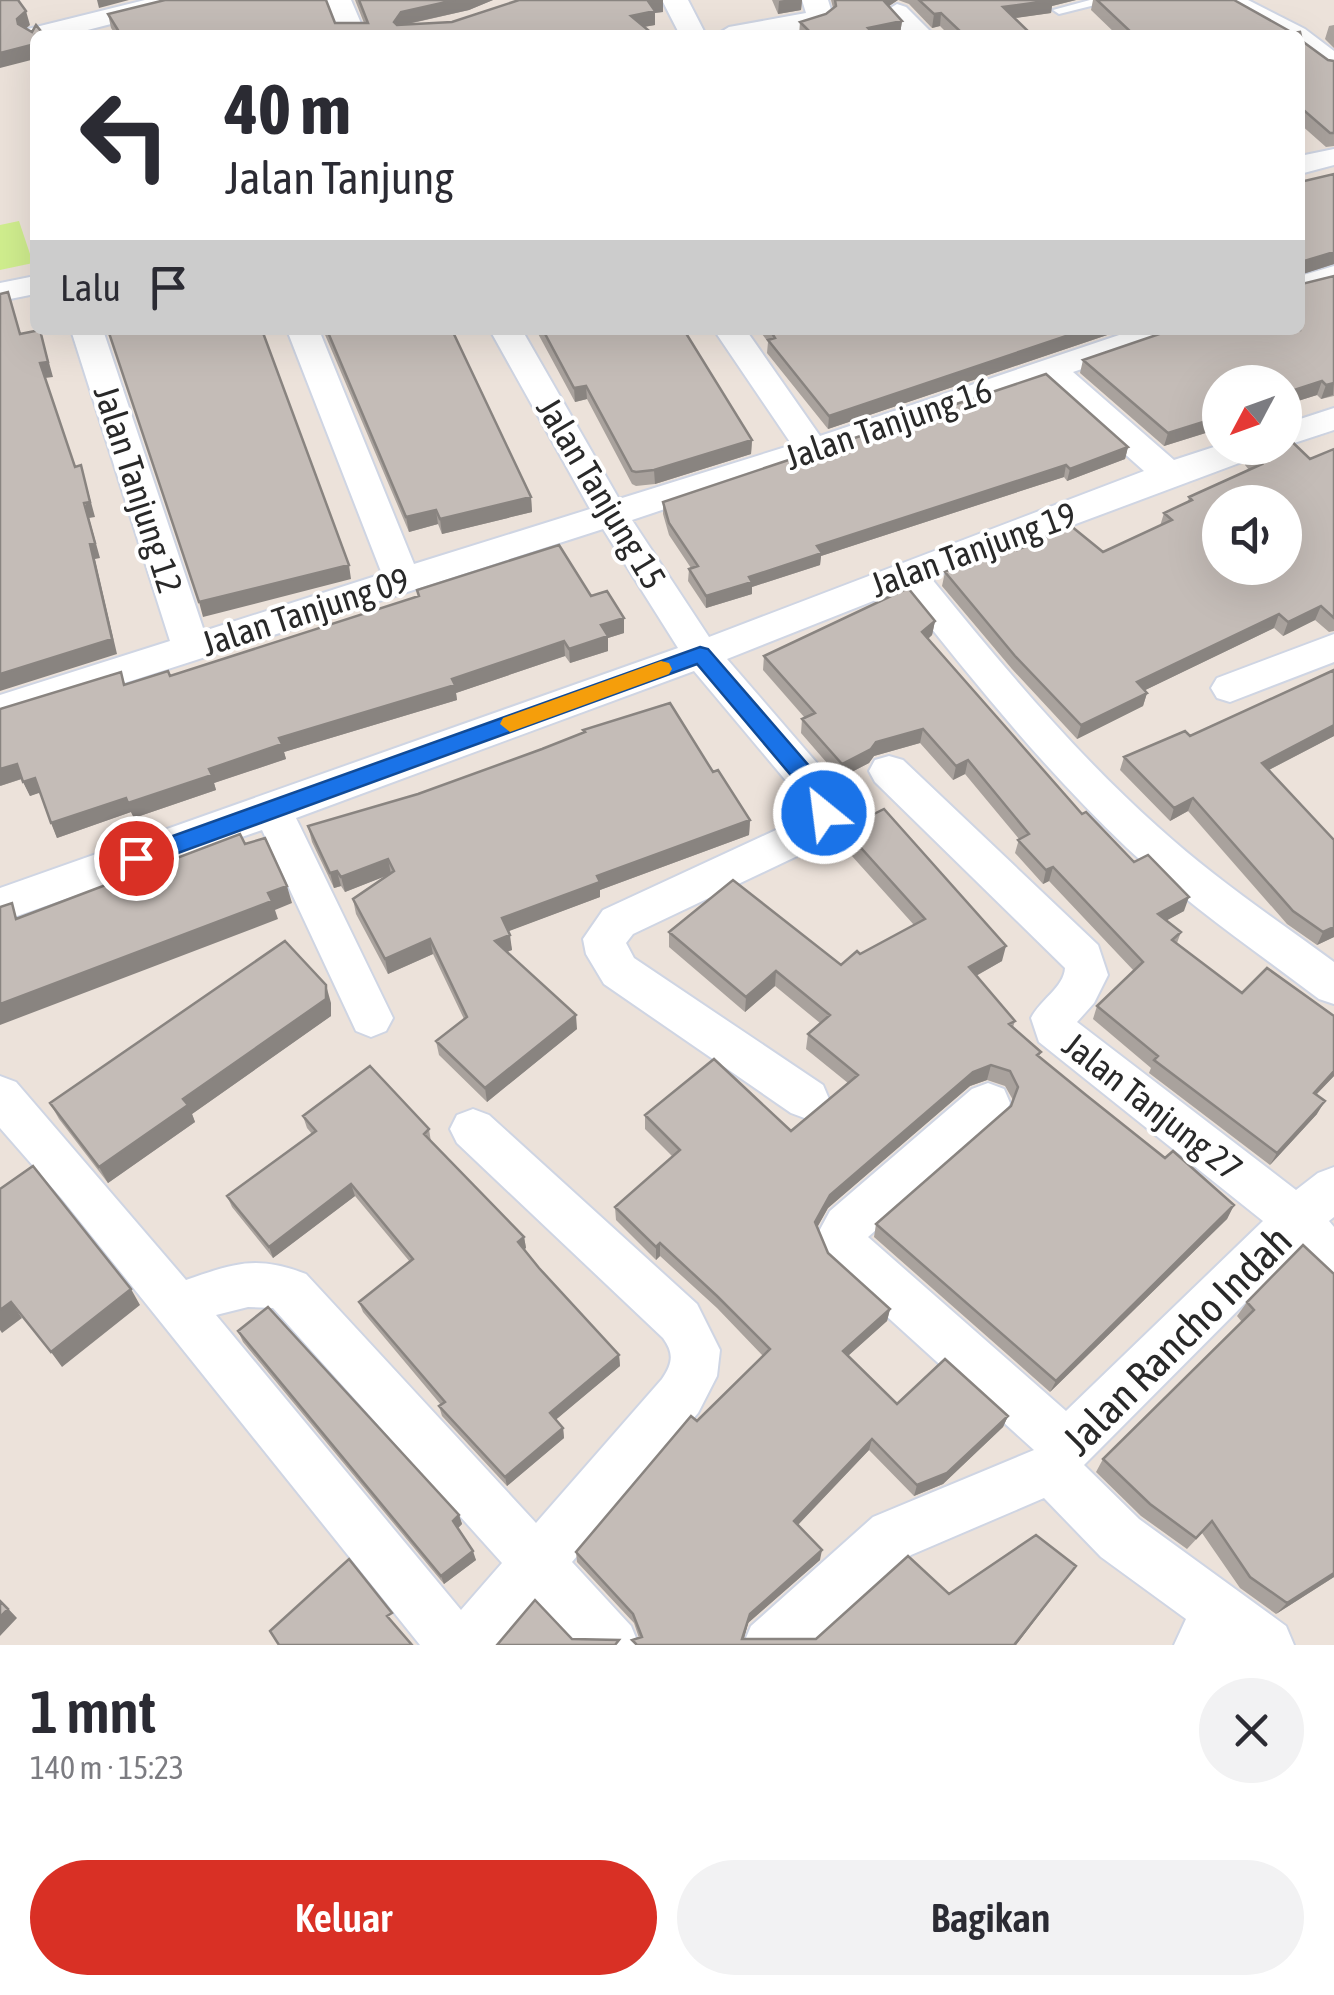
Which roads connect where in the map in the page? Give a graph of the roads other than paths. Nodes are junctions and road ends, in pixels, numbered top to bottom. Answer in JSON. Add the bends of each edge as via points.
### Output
{"nodes":[{"id":1,"x":48,"y":0,"type":"edge"},
{"id":2,"x":176,"y":0,"type":"edge"},
{"id":3,"x":338,"y":0,"type":"edge"},
{"id":4,"x":676,"y":0,"type":"edge"},
{"id":5,"x":1109,"y":0,"type":"edge"},
{"id":6,"x":1228,"y":0,"type":"edge"},
{"id":7,"x":818,"y":8,"type":"edge"},
{"id":8,"x":1059,"y":10,"type":"dead end"},
{"id":9,"x":897,"y":12,"type":"edge"},
{"id":10,"x":39,"y":30,"type":"edge"},
{"id":11,"x":58,"y":30,"type":"edge"},
{"id":12,"x":351,"y":30,"type":"edge"},
{"id":13,"x":691,"y":30,"type":"edge"},
{"id":14,"x":771,"y":30,"type":"edge"},
{"id":15,"x":916,"y":30,"type":"edge"},
{"id":16,"x":1286,"y":30,"type":"edge"},
{"id":17,"x":1305,"y":41,"type":"edge"},
{"id":18,"x":1334,"y":64,"type":"edge"},
{"id":19,"x":1334,"y":157,"type":"edge"},
{"id":20,"x":1305,"y":164,"type":"edge"},
{"id":21,"x":1334,"y":275,"type":"edge"},
{"id":22,"x":1305,"y":284,"type":"edge"},
{"id":23,"x":30,"y":286,"type":"edge"},
{"id":24,"x":0,"y":292,"type":"edge"},
{"id":25,"x":89,"y":335,"type":"edge"},
{"id":26,"x":305,"y":335,"type":"edge"},
{"id":27,"x":509,"y":335,"type":"edge"},
{"id":28,"x":1149,"y":335,"type":"edge"},
{"id":29,"x":734,"y":336,"type":"edge"},
{"id":30,"x":1048,"y":369,"type":"junction"},
{"id":31,"x":1334,"y":419,"type":"edge"},
{"id":32,"x":1302,"y":429,"type":"edge"},
{"id":33,"x":812,"y":450,"type":"junction"},
{"id":34,"x":1202,"y":464,"type":"edge"},
{"id":35,"x":1170,"y":476,"type":"junction"},
{"id":36,"x":610,"y":512,"type":"junction"},
{"id":37,"x":907,"y":572,"type":"junction"},
{"id":38,"x":402,"y":580,"type":"junction"},
{"id":39,"x":1334,"y":647,"type":"edge"},
{"id":40,"x":190,"y":648,"type":"junction"},
{"id":41,"x":700,"y":654,"type":"junction"},
{"id":42,"x":1230,"y":688,"type":"dead end"},
{"id":43,"x":0,"y":709,"type":"edge"},
{"id":44,"x":889,"y":771,"type":"dead end"},
{"id":45,"x":273,"y":811,"type":"junction"},
{"id":46,"x":0,"y":905,"type":"edge"},
{"id":47,"x":1330,"y":977,"type":"edge"},
{"id":48,"x":371,"y":1018,"type":"dead end"},
{"id":49,"x":0,"y":1096,"type":"edge"},
{"id":50,"x":807,"y":1099,"type":"dead end"},
{"id":51,"x":988,"y":1103,"type":"dead end"},
{"id":52,"x":474,"y":1129,"type":"dead end"},
{"id":53,"x":1315,"y":1203,"type":"edge"},
{"id":54,"x":1334,"y":1263,"type":"edge"},
{"id":55,"x":177,"y":1306,"type":"junction"},
{"id":56,"x":1060,"y":1457,"type":"junction"},
{"id":57,"x":539,"y":1564,"type":"junction"},
{"id":58,"x":1211,"y":1628,"type":"edge"},
{"id":59,"x":455,"y":1645,"type":"edge"},
{"id":60,"x":466,"y":1645,"type":"edge"},
{"id":61,"x":612,"y":1645,"type":"edge"},
{"id":62,"x":770,"y":1645,"type":"edge"},
{"id":63,"x":1267,"y":1645,"type":"edge"}],
"edges":[{"from":1,"to":10,"type":"street"},
{"from":2,"to":11,"type":"street"},
{"from":3,"to":12,"type":"street"},
{"from":4,"to":13,"type":"street"},
{"from":5,"to":8,"type":"lane"},
{"from":6,"to":16,"type":"street"},
{"from":7,"to":14,"type":"street"},
{"from":9,"to":15,"type":"street"},
{"from":17,"to":18,"type":"street"},
{"from":19,"to":20,"type":"street"},
{"from":21,"to":22,"type":"street"},
{"from":23,"to":24,"type":"street"},
{"from":25,"to":40,"type":"street","name":"Jalan Tanjung 12"},
{"from":26,"to":38,"type":"street"},
{"from":27,"to":36,"type":"street","name":"Jalan Tanjung 15"},
{"from":28,"to":30,"type":"street","name":"Jalan Tanjung 16"},
{"from":29,"to":33,"type":"street"},
{"from":30,"to":33,"type":"street","name":"Jalan Tanjung 16"},
{"from":30,"to":35,"type":"street"},
{"from":31,"to":32,"type":"street"},
{"from":33,"to":36,"type":"street","name":"Jalan Tanjung 16"},
{"from":34,"to":35,"type":"street","name":"Jalan Tanjung 19"},
{"from":35,"to":37,"type":"street","name":"Jalan Tanjung 19"},
{"from":36,"to":38,"type":"street","name":"Jalan Tanjung 09"},
{"from":36,"to":41,"type":"street","name":"Jalan Tanjung 15"},
{"from":37,"to":41,"type":"street","name":"Jalan Tanjung 19"},
{"from":37,"to":47,"type":"street","via":[[1142,838]]},
{"from":38,"to":40,"type":"street","name":"Jalan Tanjung 09"},
{"from":39,"to":42,"type":"street"},
{"from":40,"to":43,"type":"street","name":"Jalan Tanjung 09"},
{"from":41,"to":45,"type":"street","name":"Jalan Tanjung 19"},
{"from":41,"to":50,"type":"street","name":"Jalan Tanjung 15","via":[[815,788],[824,813],[819,828],[799,840],[618,922],[604,940],[607,954],[619,971]]},
{"from":44,"to":53,"type":"street","name":"Jalan Tanjung 27","via":[[1089,967],[1087,981],[1052,1018],[1054,1029]]},
{"from":45,"to":46,"type":"street","name":"Jalan Tanjung 19"},
{"from":45,"to":48,"type":"street"},
{"from":49,"to":55,"type":"street"},
{"from":51,"to":56,"type":"street","via":[[840,1238]]},
{"from":52,"to":57,"type":"street","via":[[680,1321],[697,1346],[699,1364],[688,1386]]},
{"from":53,"to":54,"type":"street"},
{"from":53,"to":56,"type":"street","name":"Jalan Rancho Indah"},
{"from":55,"to":57,"type":"street","via":[[256,1282],[290,1290]]},
{"from":55,"to":59,"type":"street"},
{"from":56,"to":58,"type":"street","name":"Jalan Rancho Indah","via":[[1120,1538]]},
{"from":56,"to":62,"type":"street","via":[[892,1536]]},
{"from":57,"to":60,"type":"street"},
{"from":57,"to":61,"type":"street"},
{"from":58,"to":63,"type":"street","name":"Jalan Rancho Indah"}]}
